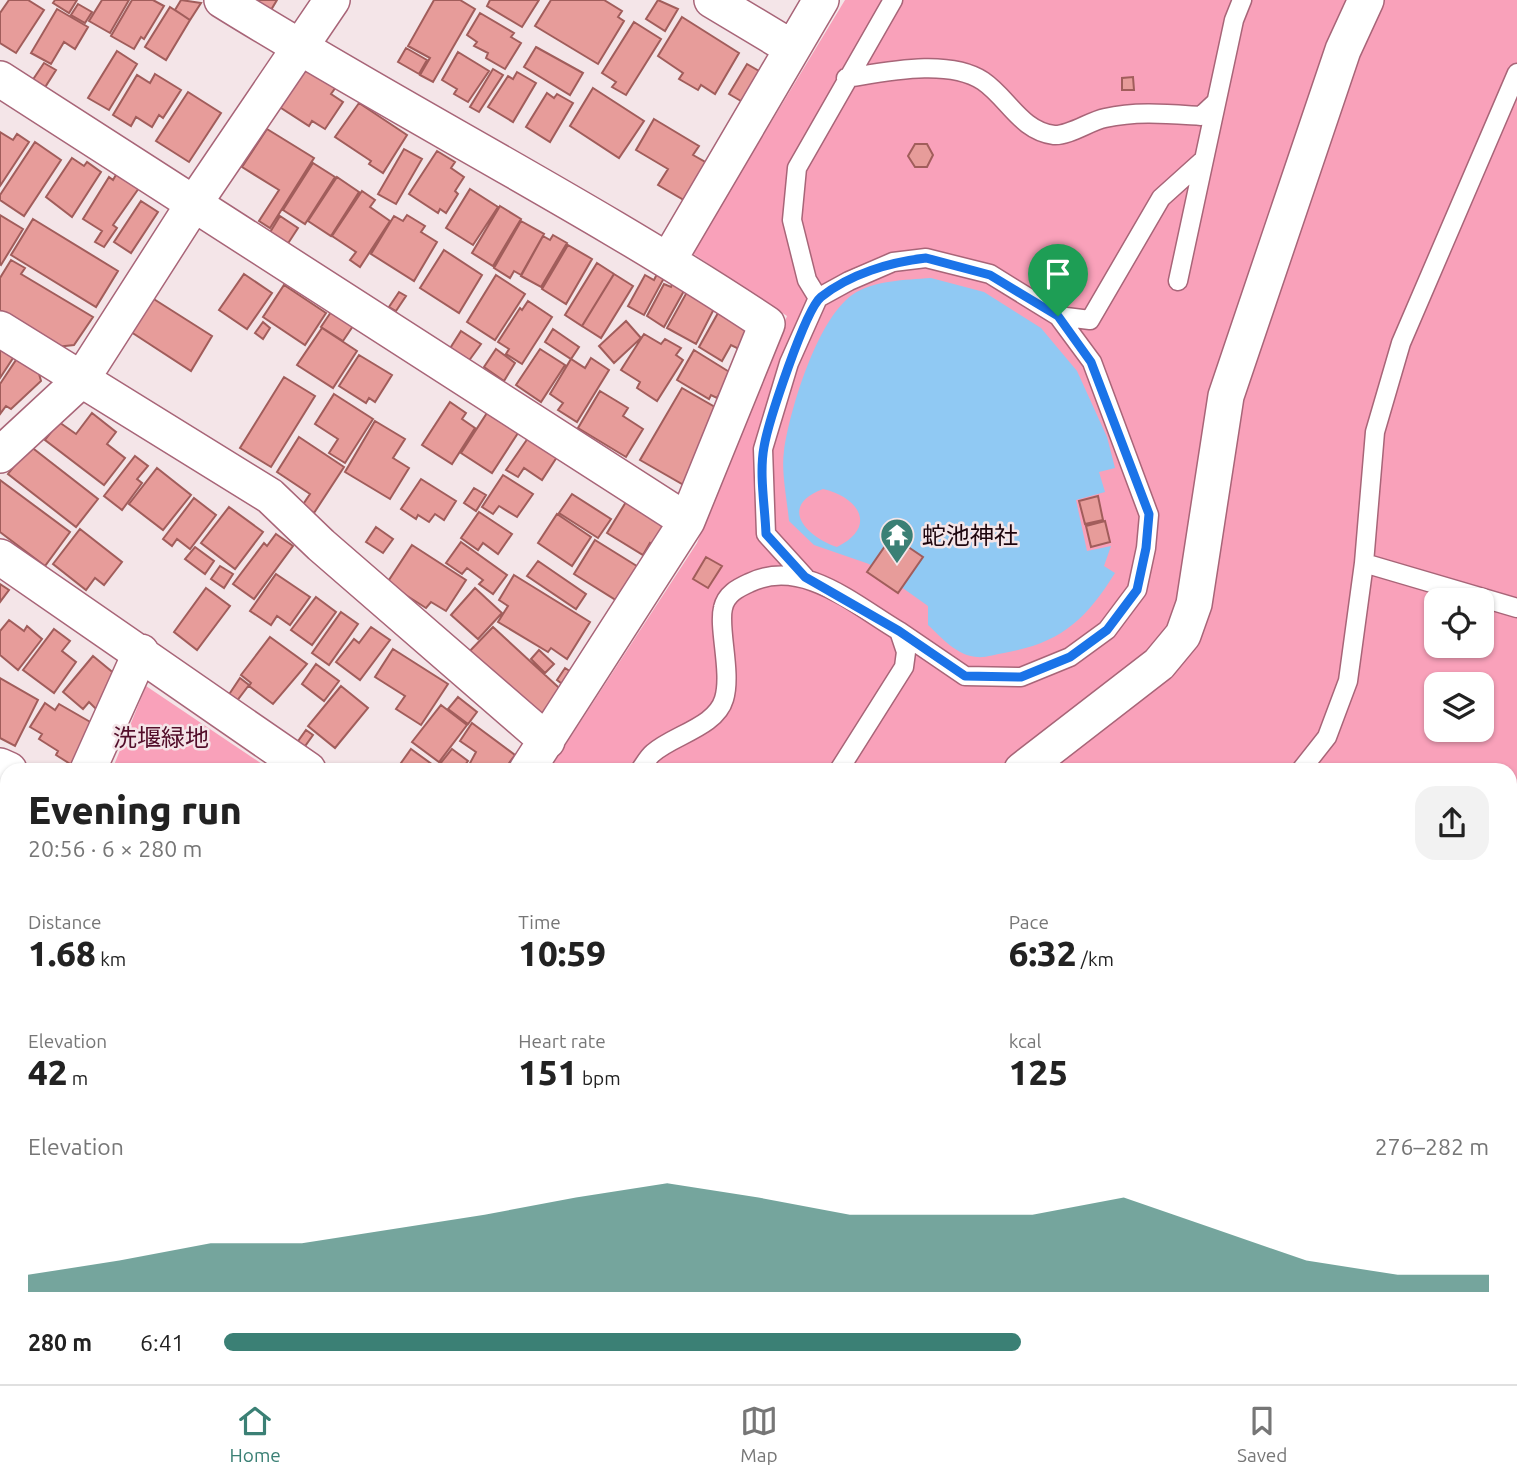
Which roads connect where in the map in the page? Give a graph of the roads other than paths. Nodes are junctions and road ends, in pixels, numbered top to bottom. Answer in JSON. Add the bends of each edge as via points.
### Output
{"nodes":[{"id":1,"x":222,"y":0,"type":"edge"},
{"id":2,"x":332,"y":0,"type":"edge"},
{"id":3,"x":712,"y":0,"type":"edge"},
{"id":4,"x":821,"y":0,"type":"edge"},
{"id":5,"x":893,"y":0,"type":"edge"},
{"id":6,"x":1242,"y":0,"type":"edge"},
{"id":7,"x":1366,"y":0,"type":"edge"},
{"id":8,"x":300,"y":48,"type":"junction"},
{"id":9,"x":792,"y":48,"type":"junction"},
{"id":10,"x":1517,"y":73,"type":"edge"},
{"id":11,"x":846,"y":78,"type":"junction"},
{"id":12,"x":0,"y":79,"type":"edge"},
{"id":13,"x":1216,"y":102,"type":"junction"},
{"id":14,"x":1201,"y":162,"type":"junction"},
{"id":15,"x":193,"y":205,"type":"junction"},
{"id":16,"x":669,"y":259,"type":"junction"},
{"id":17,"x":1178,"y":281,"type":"dead end"},
{"id":18,"x":818,"y":298,"type":"junction"},
{"id":19,"x":1058,"y":316,"type":"junction"},
{"id":20,"x":0,"y":329,"type":"edge"},
{"id":21,"x":81,"y":380,"type":"junction"},
{"id":22,"x":0,"y":455,"type":"edge"},
{"id":23,"x":687,"y":521,"type":"junction"},
{"id":24,"x":0,"y":558,"type":"edge"},
{"id":25,"x":1364,"y":564,"type":"junction"},
{"id":26,"x":805,"y":577,"type":"junction"},
{"id":27,"x":1517,"y":608,"type":"edge"},
{"id":28,"x":899,"y":631,"type":"junction"},
{"id":29,"x":141,"y":652,"type":"junction"},
{"id":30,"x":547,"y":741,"type":"junction"},
{"id":31,"x":91,"y":763,"type":"edge"},
{"id":32,"x":298,"y":763,"type":"edge"},
{"id":33,"x":532,"y":763,"type":"edge"},
{"id":34,"x":645,"y":763,"type":"edge"},
{"id":35,"x":843,"y":763,"type":"edge"},
{"id":36,"x":1031,"y":763,"type":"edge"},
{"id":37,"x":1307,"y":763,"type":"edge"}],
"edges":[{"from":1,"to":8,"type":"street"},
{"from":2,"to":8,"type":"street"},
{"from":3,"to":9,"type":"street"},
{"from":4,"to":9,"type":"street"},
{"from":5,"to":11,"type":"lane"},
{"from":6,"to":13,"type":"lane"},
{"from":7,"to":36,"type":"street","via":[[1343,50],[1226,396],[1194,604],[1183,635],[1159,664]]},
{"from":8,"to":15,"type":"street"},
{"from":8,"to":16,"type":"street"},
{"from":9,"to":16,"type":"street"},
{"from":10,"to":25,"type":"lane","via":[[1401,343],[1375,432]]},
{"from":11,"to":13,"type":"lane","via":[[916,67],[948,70],[981,80],[1025,124],[1056,135],[1103,118],[1142,112],[1201,116]]},
{"from":11,"to":18,"type":"lane","via":[[797,168],[792,220],[807,280]]},
{"from":12,"to":15,"type":"street"},
{"from":13,"to":14,"type":"lane"},
{"from":14,"to":17,"type":"lane"},
{"from":14,"to":19,"type":"lane","via":[[1161,198],[1090,320]]},
{"from":15,"to":21,"type":"street"},
{"from":15,"to":23,"type":"street"},
{"from":16,"to":23,"type":"street","via":[[767,324]]},
{"from":18,"to":19,"type":"lane","via":[[894,262],[926,258],[990,275]]},
{"from":18,"to":26,"type":"lane","via":[[789,363],[763,449],[766,534]]},
{"from":19,"to":28,"type":"lane","via":[[1091,362],[1149,514],[1137,590],[1107,630],[1070,657],[1021,677],[965,676]]},
{"from":20,"to":21,"type":"street"},
{"from":21,"to":22,"type":"street"},
{"from":21,"to":30,"type":"street","via":[[270,496]]},
{"from":23,"to":30,"type":"street"},
{"from":24,"to":29,"type":"street"},
{"from":25,"to":27,"type":"lane"},
{"from":25,"to":37,"type":"lane","via":[[1348,681],[1327,737]]},
{"from":26,"to":28,"type":"lane"},
{"from":26,"to":34,"type":"lane","via":[[784,573],[734,590],[723,608],[724,700],[709,718],[652,753]]},
{"from":28,"to":35,"type":"lane","via":[[906,652],[904,667]]},
{"from":29,"to":31,"type":"street"},
{"from":29,"to":32,"type":"street"},
{"from":30,"to":33,"type":"street"}]}
